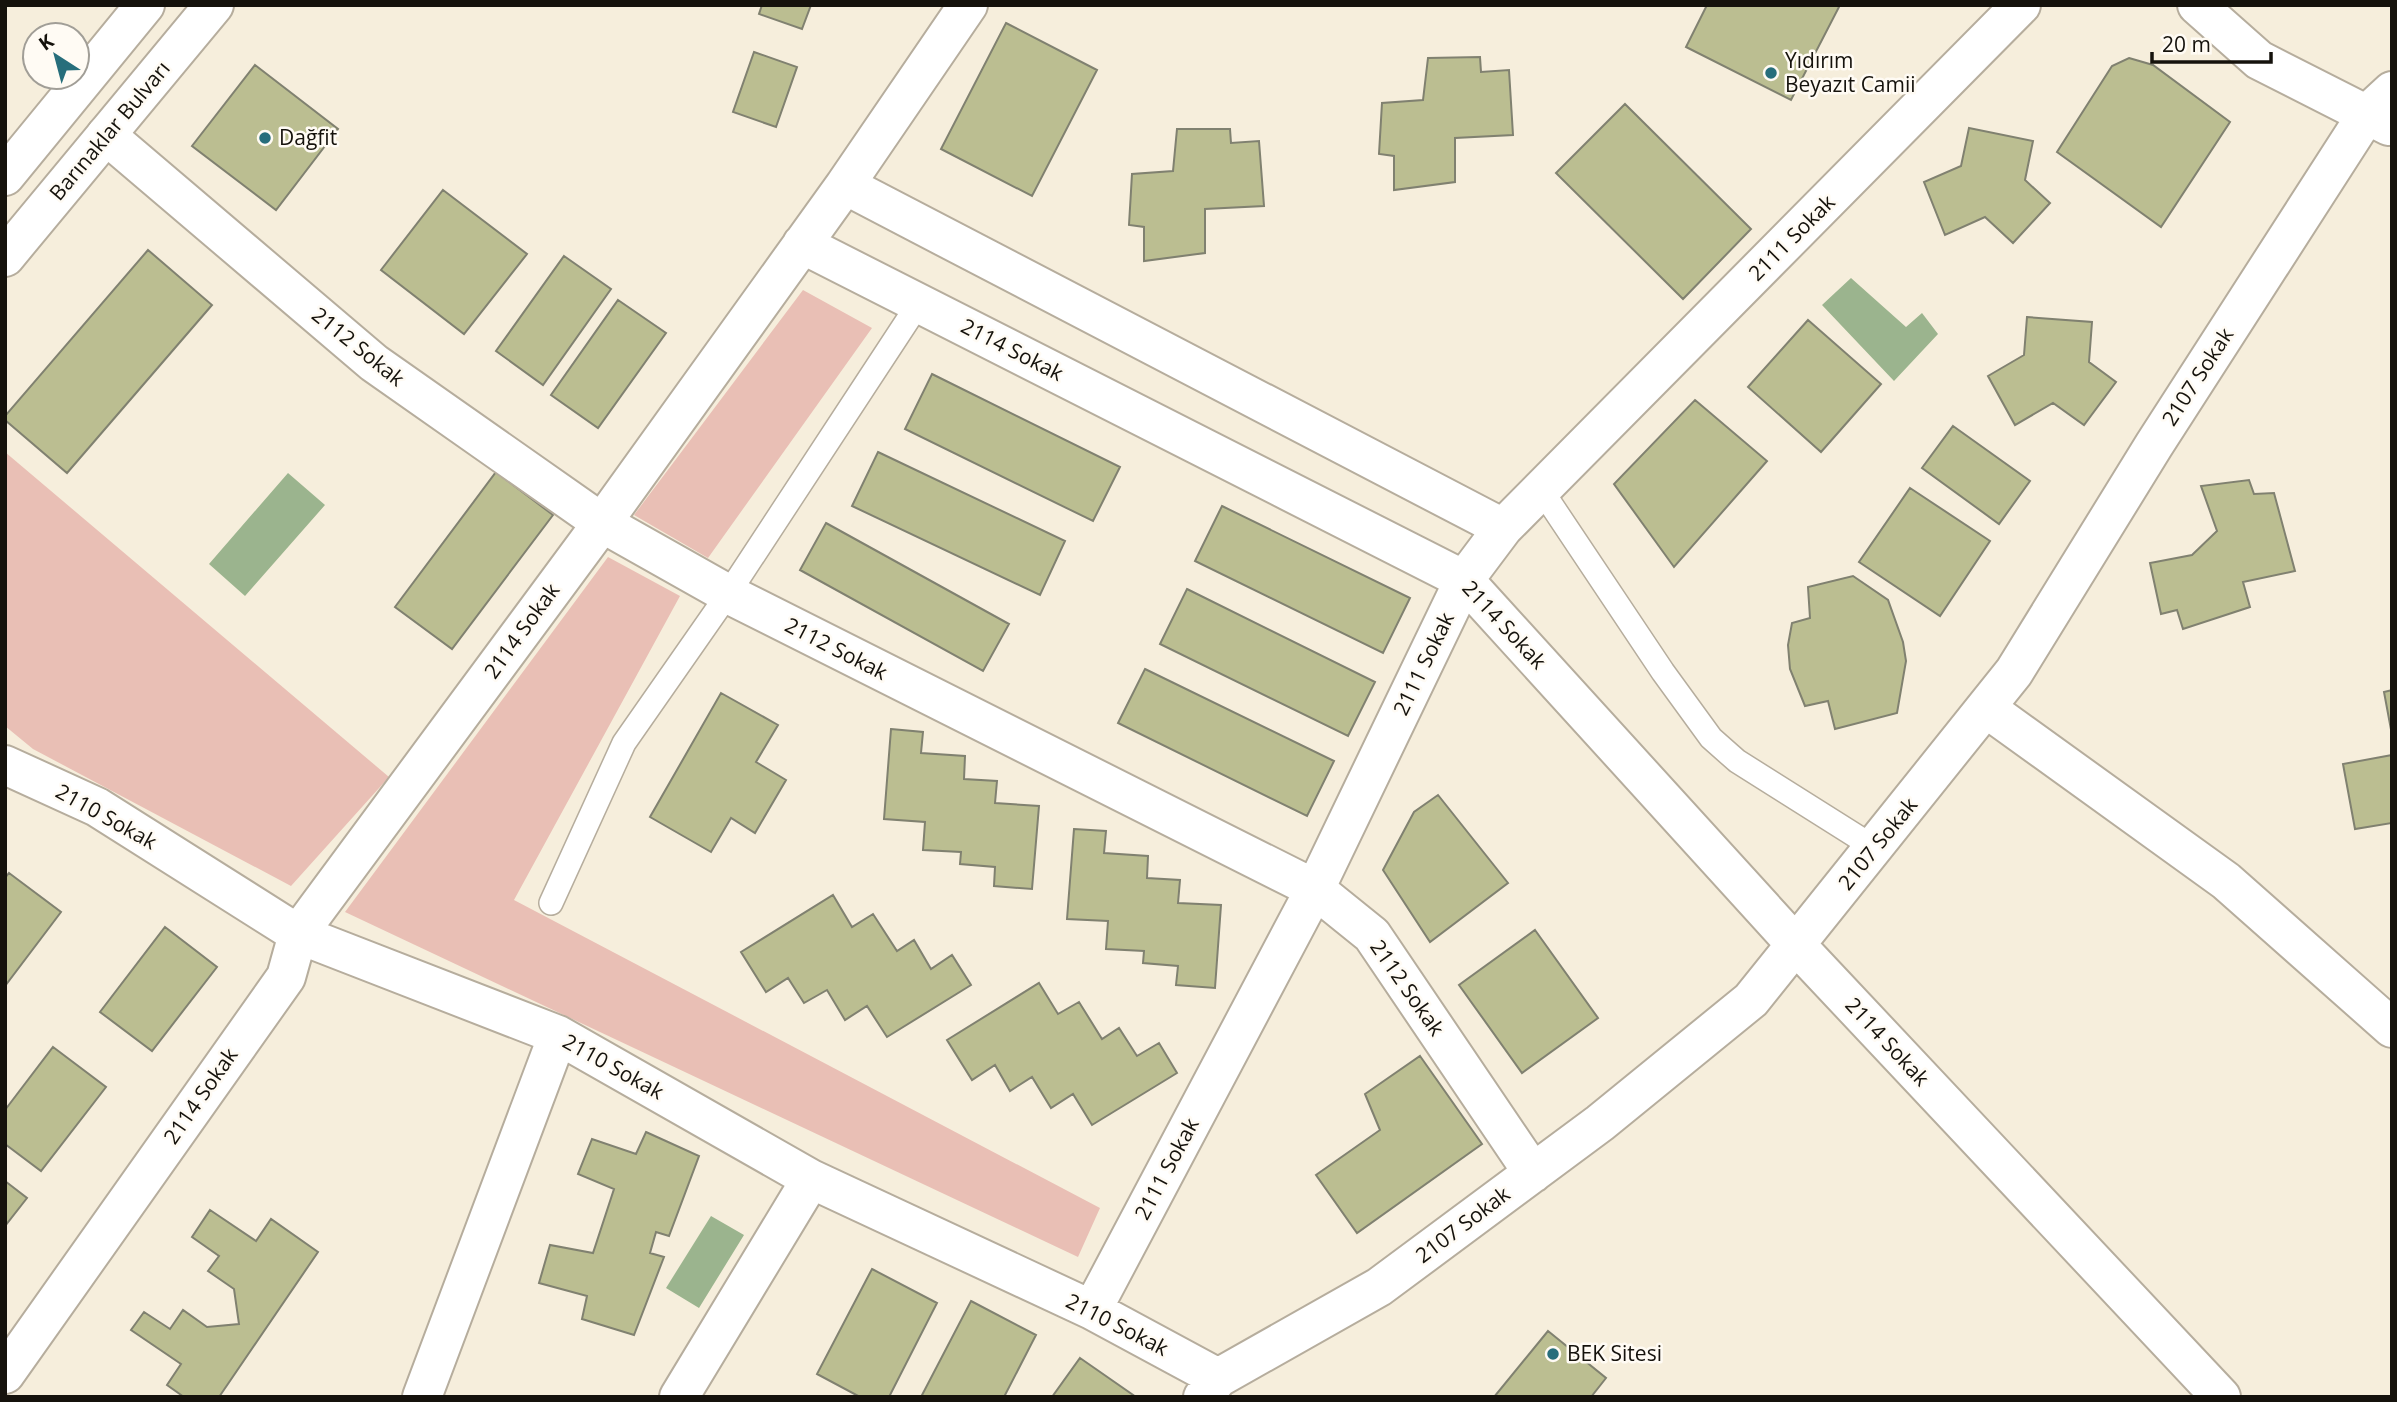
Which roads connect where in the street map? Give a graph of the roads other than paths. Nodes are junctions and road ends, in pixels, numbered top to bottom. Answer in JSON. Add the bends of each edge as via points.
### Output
{"nodes":[{"id":1,"x":145,"y":5,"type":"edge"},
{"id":2,"x":215,"y":5,"type":"edge"},
{"id":3,"x":968,"y":5,"type":"edge"},
{"id":4,"x":2021,"y":5,"type":"edge"},
{"id":5,"x":2197,"y":5,"type":"edge"},
{"id":6,"x":2384,"y":111,"type":"edge"},
{"id":7,"x":106,"y":135,"type":"junction"},
{"id":8,"x":5,"y":176,"type":"edge"},
{"id":9,"x":845,"y":185,"type":"junction"},
{"id":10,"x":802,"y":244,"type":"junction"},
{"id":11,"x":5,"y":257,"type":"edge"},
{"id":12,"x":919,"y":303,"type":"junction"},
{"id":13,"x":1542,"y":491,"type":"junction"},
{"id":14,"x":602,"y":523,"type":"junction"},
{"id":15,"x":1503,"y":528,"type":"junction"},
{"id":16,"x":1464,"y":579,"type":"junction"},
{"id":17,"x":728,"y":594,"type":"junction"},
{"id":18,"x":1986,"y":708,"type":"junction"},
{"id":19,"x":10,"y":775,"type":"edge"},
{"id":20,"x":1875,"y":848,"type":"junction"},
{"id":21,"x":1315,"y":890,"type":"junction"},
{"id":22,"x":551,"y":903,"type":"dead end"},
{"id":23,"x":298,"y":934,"type":"junction"},
{"id":24,"x":1797,"y":946,"type":"junction"},
{"id":25,"x":2392,"y":1028,"type":"edge"},
{"id":26,"x":558,"y":1035,"type":"junction"},
{"id":27,"x":1533,"y":1173,"type":"junction"},
{"id":28,"x":811,"y":1178,"type":"junction"},
{"id":29,"x":1092,"y":1310,"type":"junction"},
{"id":30,"x":5,"y":1374,"type":"edge"},
{"id":31,"x":1211,"y":1387,"type":"edge"},
{"id":32,"x":422,"y":1397,"type":"edge"},
{"id":33,"x":679,"y":1397,"type":"edge"},
{"id":34,"x":2221,"y":1397,"type":"edge"}],
"edges":[{"from":1,"to":8,"type":"street"},
{"from":2,"to":7,"type":"street","name":"Barınaklar Bulvarı"},
{"from":3,"to":9,"type":"street"},
{"from":4,"to":13,"type":"street","name":"2111 Sokak"},
{"from":5,"to":6,"type":"street","via":[[2259,60]]},
{"from":6,"to":18,"type":"street","name":"2107 Sokak","via":[[2154,445],[2014,672]]},
{"from":7,"to":11,"type":"street","name":"Barınaklar Bulvarı"},
{"from":7,"to":14,"type":"street","name":"2112 Sokak","via":[[374,363]]},
{"from":9,"to":10,"type":"street"},
{"from":9,"to":15,"type":"street"},
{"from":10,"to":12,"type":"street","name":"2114 Sokak"},
{"from":10,"to":14,"type":"street","name":"2114 Sokak"},
{"from":12,"to":16,"type":"street","name":"2114 Sokak"},
{"from":12,"to":17,"type":"lane"},
{"from":13,"to":15,"type":"street","name":"2111 Sokak"},
{"from":13,"to":20,"type":"lane","via":[[1711,738],[1737,761]]},
{"from":14,"to":17,"type":"street","name":"2112 Sokak"},
{"from":14,"to":23,"type":"street","name":"2114 Sokak"},
{"from":15,"to":16,"type":"street","name":"2111 Sokak"},
{"from":16,"to":21,"type":"street","name":"2111 Sokak"},
{"from":16,"to":24,"type":"street","name":"2114 Sokak"},
{"from":17,"to":21,"type":"street","name":"2112 Sokak"},
{"from":17,"to":22,"type":"lane","via":[[624,743]]},
{"from":18,"to":20,"type":"street","name":"2107 Sokak"},
{"from":18,"to":25,"type":"street","via":[[2226,881]]},
{"from":19,"to":23,"type":"street","name":"2110 Sokak","via":[[97,807]]},
{"from":20,"to":24,"type":"street","name":"2107 Sokak"},
{"from":21,"to":27,"type":"street","name":"2112 Sokak","via":[[1372,935]]},
{"from":21,"to":29,"type":"street","name":"2111 Sokak"},
{"from":23,"to":26,"type":"street","name":"2110 Sokak"},
{"from":23,"to":30,"type":"street","name":"2114 Sokak","via":[[286,977]]},
{"from":24,"to":27,"type":"street","name":"2107 Sokak","via":[[1751,1000]]},
{"from":24,"to":34,"type":"street","name":"2114 Sokak"},
{"from":26,"to":28,"type":"street","name":"2110 Sokak"},
{"from":26,"to":32,"type":"street"},
{"from":27,"to":31,"type":"street","name":"2107 Sokak","via":[[1379,1287]]},
{"from":28,"to":29,"type":"street","name":"2110 Sokak"},
{"from":28,"to":33,"type":"street"},
{"from":29,"to":31,"type":"street","name":"2110 Sokak"}]}
